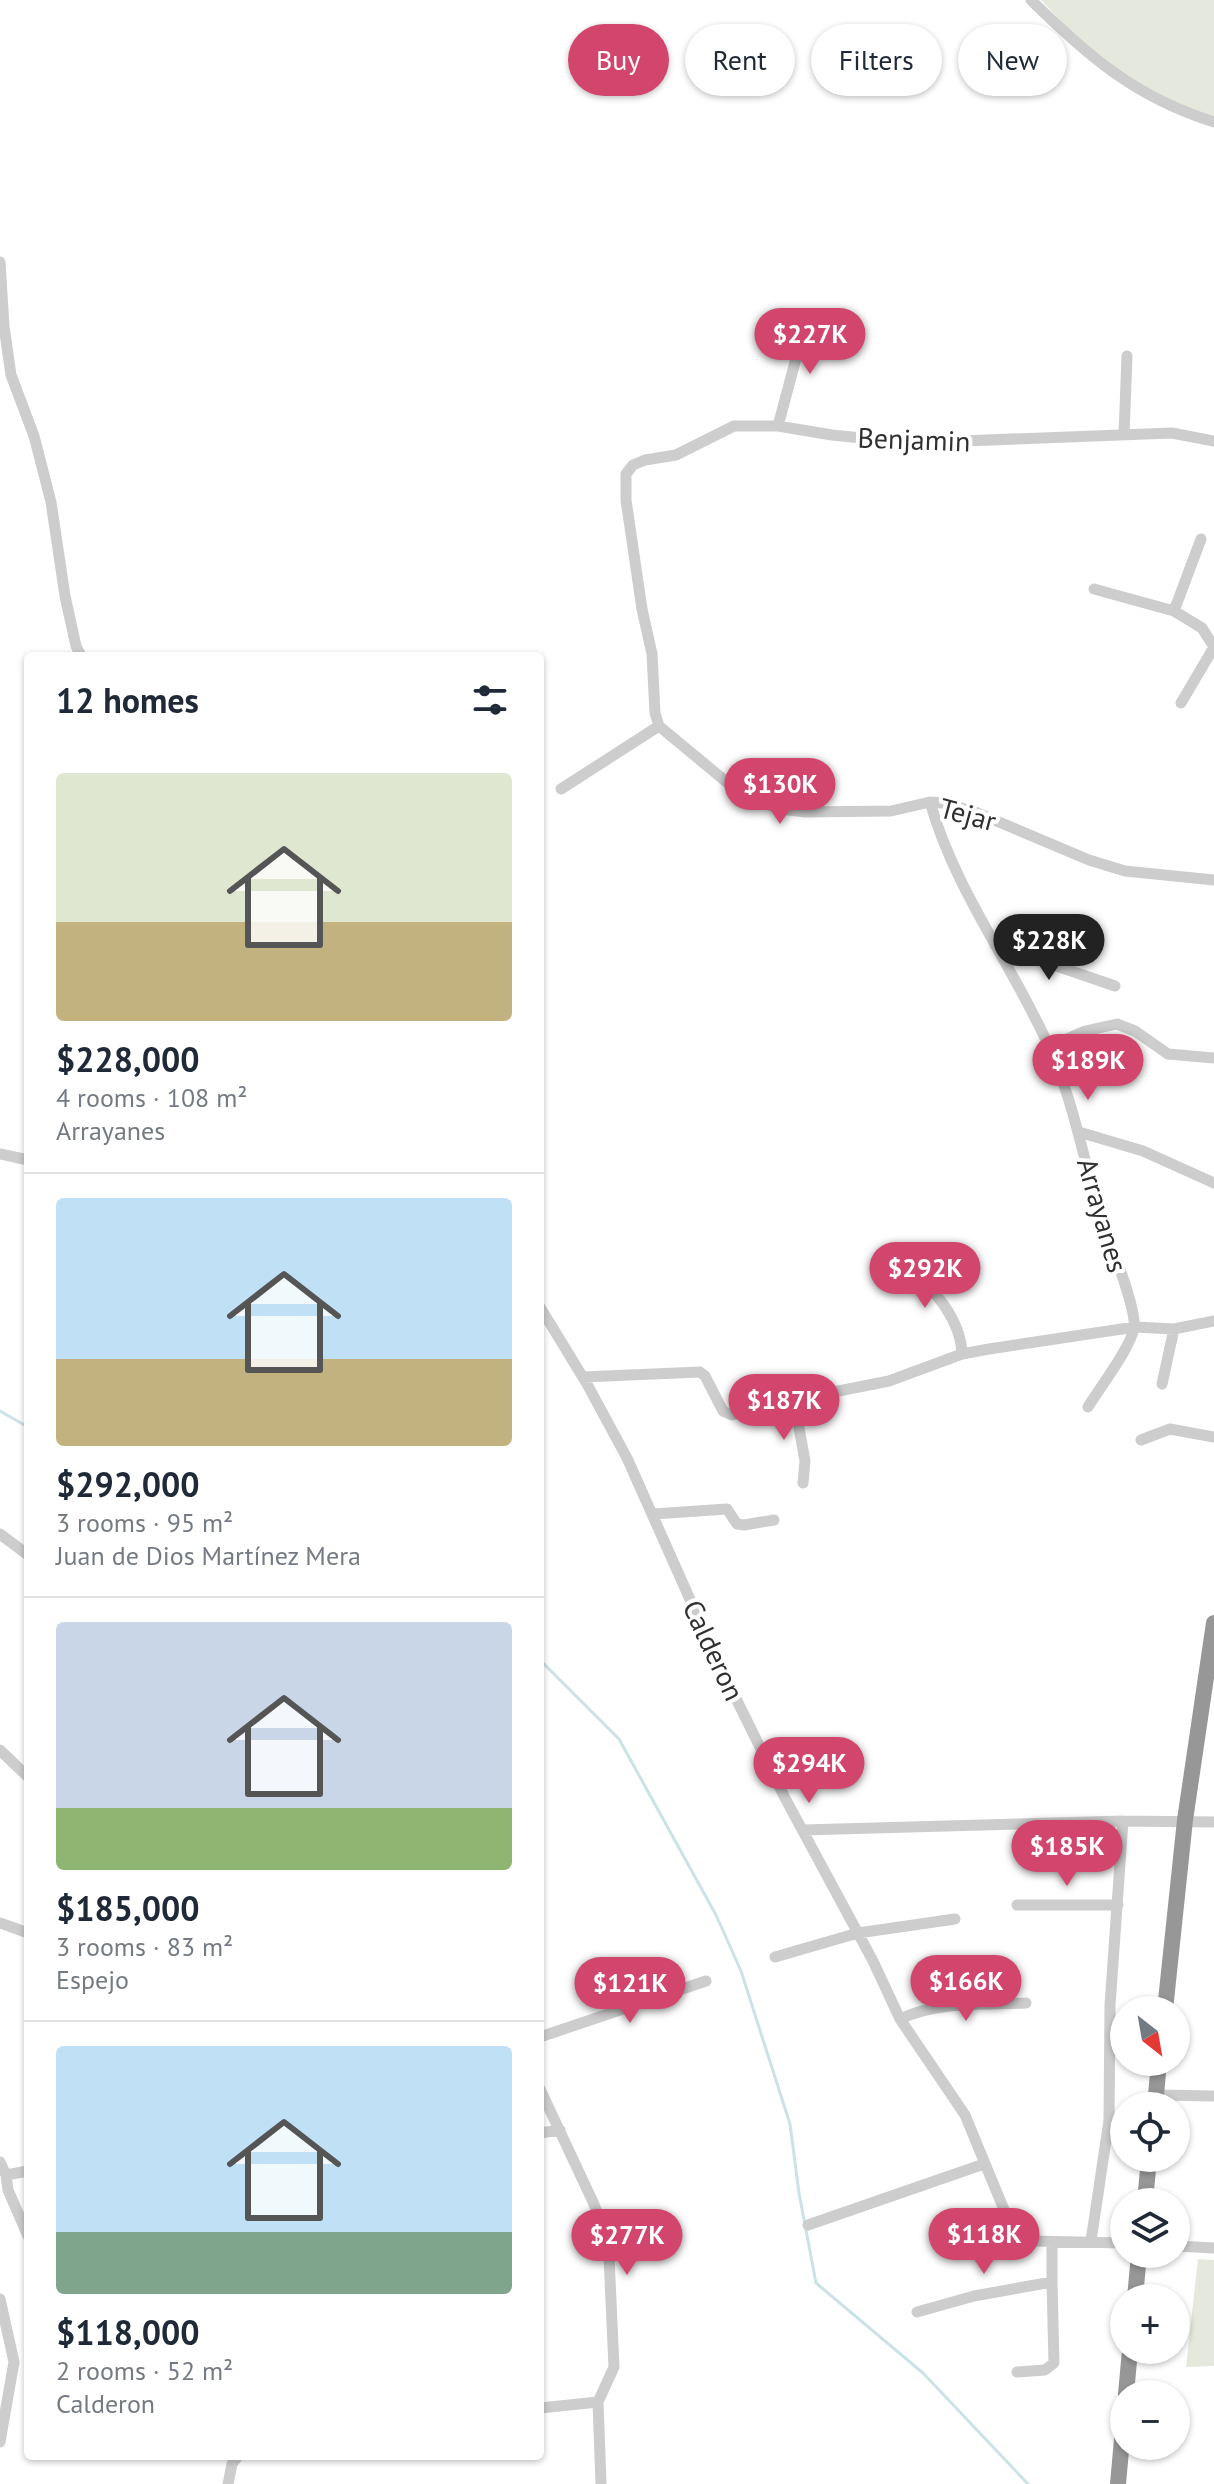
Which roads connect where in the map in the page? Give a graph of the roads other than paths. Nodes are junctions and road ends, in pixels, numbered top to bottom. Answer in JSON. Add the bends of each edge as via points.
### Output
{"nodes":[{"id":1,"x":1031,"y":0,"type":"edge"},
{"id":2,"x":1214,"y":122,"type":"edge"},
{"id":3,"x":0,"y":262,"type":"edge"},
{"id":4,"x":807,"y":317,"type":"dead end"},
{"id":5,"x":1127,"y":356,"type":"dead end"},
{"id":6,"x":778,"y":426,"type":"junction"},
{"id":7,"x":1124,"y":435,"type":"junction"},
{"id":8,"x":1214,"y":441,"type":"edge"},
{"id":9,"x":1201,"y":539,"type":"dead end"},
{"id":10,"x":1094,"y":589,"type":"dead end"},
{"id":11,"x":1174,"y":611,"type":"junction"},
{"id":12,"x":1214,"y":647,"type":"edge"},
{"id":13,"x":79,"y":652,"type":"edge"},
{"id":14,"x":1181,"y":703,"type":"dead end"},
{"id":15,"x":659,"y":726,"type":"junction"},
{"id":16,"x":561,"y":789,"type":"dead end"},
{"id":17,"x":930,"y":802,"type":"junction"},
{"id":18,"x":1214,"y":880,"type":"edge"},
{"id":19,"x":995,"y":945,"type":"junction"},
{"id":20,"x":1115,"y":986,"type":"dead end"},
{"id":21,"x":1049,"y":1047,"type":"junction"},
{"id":22,"x":1214,"y":1058,"type":"edge"},
{"id":23,"x":1079,"y":1132,"type":"junction"},
{"id":24,"x":0,"y":1154,"type":"edge"},
{"id":25,"x":24,"y":1159,"type":"edge"},
{"id":26,"x":1214,"y":1183,"type":"edge"},
{"id":27,"x":905,"y":1260,"type":"dead end"},
{"id":28,"x":544,"y":1314,"type":"edge"},
{"id":29,"x":1214,"y":1321,"type":"edge"},
{"id":30,"x":1135,"y":1327,"type":"junction"},
{"id":31,"x":1174,"y":1329,"type":"junction"},
{"id":32,"x":962,"y":1354,"type":"junction"},
{"id":33,"x":583,"y":1377,"type":"junction"},
{"id":34,"x":1162,"y":1384,"type":"dead end"},
{"id":35,"x":794,"y":1400,"type":"junction"},
{"id":36,"x":1088,"y":1407,"type":"dead end"},
{"id":37,"x":1214,"y":1437,"type":"edge"},
{"id":38,"x":1141,"y":1440,"type":"dead end"},
{"id":39,"x":803,"y":1483,"type":"dead end"},
{"id":40,"x":653,"y":1514,"type":"junction"},
{"id":41,"x":774,"y":1520,"type":"dead end"},
{"id":42,"x":0,"y":1534,"type":"edge"},
{"id":43,"x":24,"y":1552,"type":"edge"},
{"id":44,"x":1214,"y":1623,"type":"edge"},
{"id":45,"x":0,"y":1750,"type":"edge"},
{"id":46,"x":24,"y":1773,"type":"edge"},
{"id":47,"x":1185,"y":1820,"type":"junction"},
{"id":48,"x":1123,"y":1821,"type":"junction"},
{"id":49,"x":1214,"y":1822,"type":"edge"},
{"id":50,"x":803,"y":1830,"type":"junction"},
{"id":51,"x":1017,"y":1905,"type":"dead end"},
{"id":52,"x":1118,"y":1905,"type":"junction"},
{"id":53,"x":955,"y":1919,"type":"dead end"},
{"id":54,"x":0,"y":1923,"type":"edge"},
{"id":55,"x":24,"y":1932,"type":"edge"},
{"id":56,"x":858,"y":1933,"type":"junction"},
{"id":57,"x":775,"y":1957,"type":"dead end"},
{"id":58,"x":706,"y":1981,"type":"dead end"},
{"id":59,"x":1166,"y":1996,"type":"edge"},
{"id":60,"x":1026,"y":2003,"type":"dead end"},
{"id":61,"x":900,"y":2019,"type":"junction"},
{"id":62,"x":544,"y":2036,"type":"edge"},
{"id":63,"x":1214,"y":2096,"type":"edge"},
{"id":64,"x":544,"y":2097,"type":"edge"},
{"id":65,"x":1190,"y":2098,"type":"edge"},
{"id":66,"x":560,"y":2130,"type":"junction"},
{"id":67,"x":544,"y":2132,"type":"edge"},
{"id":68,"x":0,"y":2162,"type":"edge"},
{"id":69,"x":984,"y":2164,"type":"junction"},
{"id":70,"x":24,"y":2172,"type":"edge"},
{"id":71,"x":6,"y":2175,"type":"junction"},
{"id":72,"x":808,"y":2225,"type":"dead end"},
{"id":73,"x":24,"y":2227,"type":"edge"},
{"id":74,"x":1091,"y":2241,"type":"junction"},
{"id":75,"x":1110,"y":2242,"type":"edge"},
{"id":76,"x":1052,"y":2243,"type":"junction"},
{"id":77,"x":1190,"y":2247,"type":"edge"},
{"id":78,"x":1214,"y":2248,"type":"edge"},
{"id":79,"x":1052,"y":2282,"type":"junction"},
{"id":80,"x":0,"y":2299,"type":"edge"},
{"id":81,"x":917,"y":2312,"type":"dead end"},
{"id":82,"x":1017,"y":2372,"type":"dead end"},
{"id":83,"x":598,"y":2402,"type":"junction"},
{"id":84,"x":544,"y":2408,"type":"edge"},
{"id":85,"x":0,"y":2442,"type":"edge"},
{"id":86,"x":235,"y":2460,"type":"edge"},
{"id":87,"x":1120,"y":2460,"type":"edge"},
{"id":88,"x":228,"y":2484,"type":"edge"},
{"id":89,"x":601,"y":2484,"type":"edge"},
{"id":90,"x":1118,"y":2484,"type":"edge"}],
"edges":[{"from":1,"to":2,"type":"street","via":[[1128,84]]},
{"from":3,"to":13,"type":"street","via":[[11,375],[51,502]]},
{"from":4,"to":6,"type":"street"},
{"from":5,"to":7,"type":"street"},
{"from":6,"to":7,"type":"street","name":"Benjamin","via":[[910,443]]},
{"from":6,"to":15,"type":"street","name":"Benjamin","via":[[734,426],[676,455],[633,465],[626,474]]},
{"from":7,"to":8,"type":"street","name":"Benjamin","via":[[1172,433]]},
{"from":9,"to":11,"type":"street"},
{"from":10,"to":11,"type":"street"},
{"from":11,"to":12,"type":"street","via":[[1202,628]]},
{"from":12,"to":14,"type":"street"},
{"from":15,"to":16,"type":"street"},
{"from":15,"to":17,"type":"street","name":"Tejar","via":[[741,794],[781,809],[877,812]]},
{"from":17,"to":18,"type":"street","name":"Tejar","via":[[973,811],[1125,871]]},
{"from":17,"to":19,"type":"street","name":"Arrayanes"},
{"from":19,"to":20,"type":"street"},
{"from":19,"to":21,"type":"street","name":"Arrayanes"},
{"from":21,"to":22,"type":"street","via":[[1117,1024],[1168,1054]]},
{"from":21,"to":23,"type":"street","name":"Arrayanes"},
{"from":23,"to":26,"type":"street","via":[[1143,1151]]},
{"from":23,"to":30,"type":"street","name":"Arrayanes"},
{"from":24,"to":25,"type":"street"},
{"from":27,"to":32,"type":"street","via":[[949,1314]]},
{"from":28,"to":33,"type":"street","name":"Calderon"},
{"from":29,"to":31,"type":"street"},
{"from":30,"to":31,"type":"street"},
{"from":30,"to":32,"type":"street"},
{"from":30,"to":36,"type":"street"},
{"from":31,"to":34,"type":"street"},
{"from":32,"to":35,"type":"street","via":[[889,1381]]},
{"from":33,"to":35,"type":"street","via":[[700,1372],[728,1415]]},
{"from":33,"to":40,"type":"street","name":"Calderon"},
{"from":35,"to":39,"type":"street","via":[[805,1461]]},
{"from":37,"to":38,"type":"street","via":[[1170,1429]]},
{"from":40,"to":41,"type":"street","via":[[727,1509],[737,1524]]},
{"from":40,"to":50,"type":"street","name":"Calderon","via":[[717,1660]]},
{"from":42,"to":43,"type":"street"},
{"from":44,"to":47,"type":"highway"},
{"from":45,"to":46,"type":"street"},
{"from":47,"to":48,"type":"street"},
{"from":47,"to":49,"type":"street"},
{"from":47,"to":59,"type":"highway"},
{"from":48,"to":50,"type":"street"},
{"from":48,"to":52,"type":"street"},
{"from":50,"to":56,"type":"street","name":"Calderon"},
{"from":51,"to":52,"type":"street"},
{"from":52,"to":74,"type":"street","via":[[1109,2120]]},
{"from":53,"to":56,"type":"street"},
{"from":54,"to":55,"type":"street"},
{"from":56,"to":57,"type":"street"},
{"from":56,"to":61,"type":"street","name":"Calderon"},
{"from":58,"to":62,"type":"street"},
{"from":60,"to":61,"type":"street","via":[[937,2007]]},
{"from":61,"to":69,"type":"street","name":"Calderon","via":[[959,2105]]},
{"from":63,"to":65,"type":"street"},
{"from":64,"to":66,"type":"street"},
{"from":66,"to":67,"type":"street"},
{"from":66,"to":83,"type":"street","via":[[599,2217],[609,2257],[614,2367]]},
{"from":68,"to":71,"type":"street"},
{"from":69,"to":72,"type":"street"},
{"from":69,"to":76,"type":"street","name":"Calderon","via":[[1012,2229],[1021,2237]]},
{"from":70,"to":71,"type":"street"},
{"from":71,"to":73,"type":"street"},
{"from":74,"to":75,"type":"street","name":"Calderon"},
{"from":74,"to":76,"type":"street","name":"Calderon"},
{"from":76,"to":79,"type":"street"},
{"from":77,"to":78,"type":"street"},
{"from":79,"to":81,"type":"street"},
{"from":79,"to":82,"type":"street","via":[[1054,2363],[1045,2370]]},
{"from":80,"to":85,"type":"street","via":[[14,2362]]},
{"from":83,"to":84,"type":"street"},
{"from":83,"to":89,"type":"street"},
{"from":86,"to":88,"type":"street"},
{"from":87,"to":90,"type":"highway"}]}
